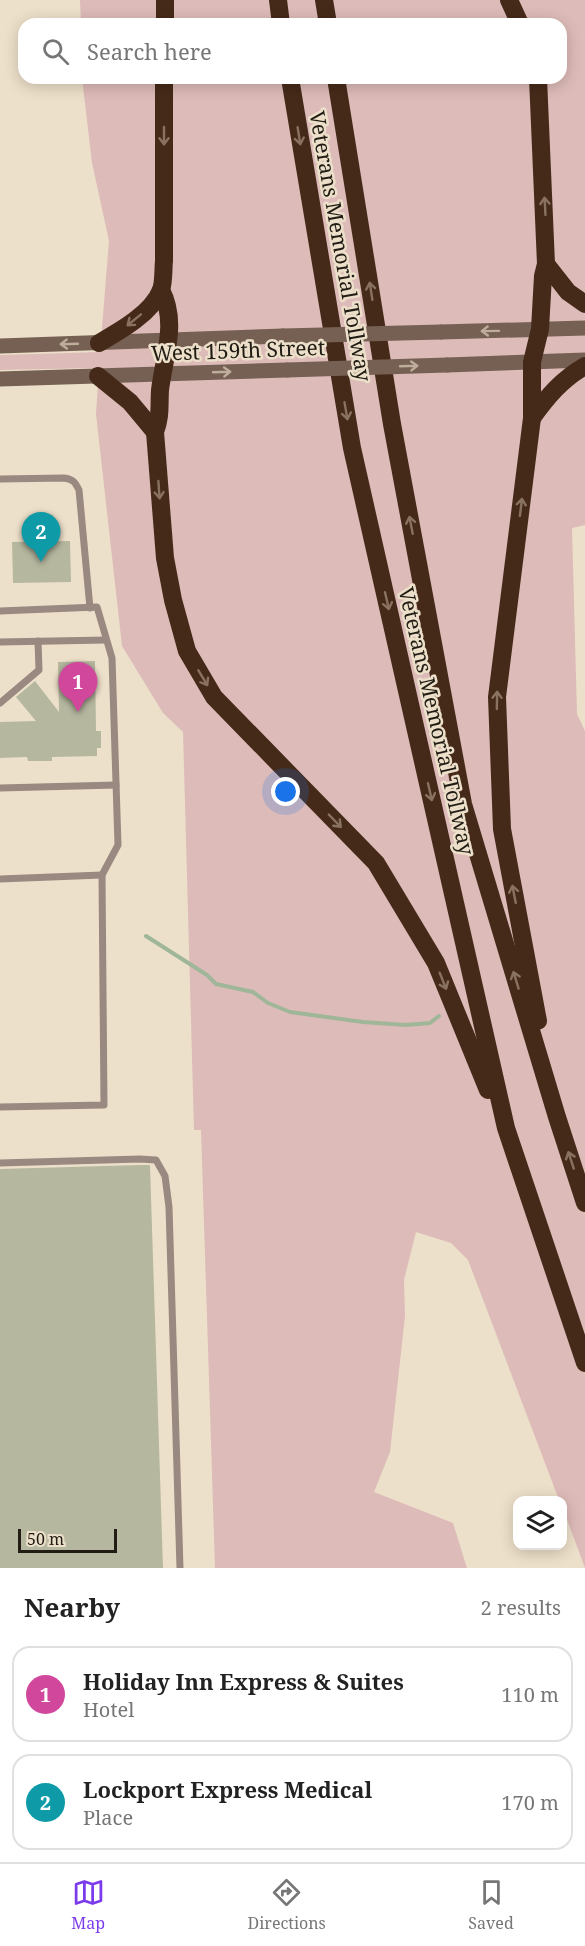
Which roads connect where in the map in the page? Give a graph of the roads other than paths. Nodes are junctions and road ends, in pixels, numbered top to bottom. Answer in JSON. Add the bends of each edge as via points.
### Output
{"nodes":[{"id":1,"x":165,"y":0,"type":"edge"},
{"id":2,"x":278,"y":0,"type":"edge"},
{"id":3,"x":324,"y":0,"type":"edge"},
{"id":4,"x":509,"y":0,"type":"edge"},
{"id":5,"x":165,"y":18,"type":"edge"},
{"id":6,"x":280,"y":18,"type":"edge"},
{"id":7,"x":327,"y":18,"type":"edge"},
{"id":8,"x":517,"y":18,"type":"edge"},
{"id":9,"x":164,"y":84,"type":"edge"},
{"id":10,"x":291,"y":84,"type":"edge"},
{"id":11,"x":337,"y":84,"type":"edge"},
{"id":12,"x":538,"y":84,"type":"edge"},
{"id":13,"x":546,"y":264,"type":"junction"},
{"id":14,"x":161,"y":290,"type":"junction"},
{"id":15,"x":585,"y":304,"type":"edge"},
{"id":16,"x":585,"y":328,"type":"edge"},
{"id":17,"x":540,"y":329,"type":"junction"},
{"id":18,"x":170,"y":340,"type":"junction"},
{"id":19,"x":99,"y":343,"type":"junction"},
{"id":20,"x":0,"y":346,"type":"edge"},
{"id":21,"x":585,"y":360,"type":"edge"},
{"id":22,"x":531,"y":362,"type":"junction"},
{"id":23,"x":585,"y":366,"type":"edge"},
{"id":24,"x":164,"y":373,"type":"junction"},
{"id":25,"x":98,"y":376,"type":"junction"},
{"id":26,"x":0,"y":379,"type":"edge"},
{"id":27,"x":532,"y":418,"type":"junction"},
{"id":28,"x":155,"y":432,"type":"junction"},
{"id":29,"x":0,"y":479,"type":"edge"},
{"id":30,"x":90,"y":608,"type":"junction"},
{"id":31,"x":0,"y":611,"type":"edge"},
{"id":32,"x":106,"y":640,"type":"junction"},
{"id":33,"x":38,"y":641,"type":"junction"},
{"id":34,"x":0,"y":642,"type":"edge"},
{"id":35,"x":0,"y":703,"type":"edge"},
{"id":36,"x":116,"y":785,"type":"junction"},
{"id":37,"x":0,"y":788,"type":"edge"},
{"id":38,"x":102,"y":875,"type":"junction"},
{"id":39,"x":0,"y":879,"type":"edge"},
{"id":40,"x":0,"y":1107,"type":"edge"},
{"id":41,"x":557,"y":1117,"type":"junction"},
{"id":42,"x":515,"y":1156,"type":"junction"},
{"id":43,"x":0,"y":1163,"type":"edge"},
{"id":44,"x":585,"y":1203,"type":"edge"},
{"id":45,"x":585,"y":1363,"type":"edge"},
{"id":46,"x":180,"y":1568,"type":"edge"}],
"edges":[{"from":1,"to":5,"type":"highway"},
{"from":2,"to":6,"type":"highway"},
{"from":3,"to":7,"type":"highway"},
{"from":4,"to":8,"type":"highway"},
{"from":9,"to":14,"type":"highway","one_way":true},
{"from":10,"to":42,"type":"highway","name":"Veterans Memorial Tollway","one_way":true,"via":[[352,448]]},
{"from":41,"to":11,"type":"highway","name":"Veterans Memorial Tollway","one_way":true,"via":[[463,804],[392,424]]},
{"from":13,"to":12,"type":"highway","one_way":true},
{"from":13,"to":15,"type":"highway","via":[[568,292]]},
{"from":13,"to":17,"type":"highway"},
{"from":14,"to":18,"type":"highway","via":[[166,299]]},
{"from":14,"to":19,"type":"highway","one_way":true,"via":[[132,323]]},
{"from":16,"to":17,"type":"main road","name":"West 159th Street"},
{"from":17,"to":18,"type":"main road","name":"West 159th Street","one_way":true,"bridge":true},
{"from":17,"to":22,"type":"highway"},
{"from":18,"to":19,"type":"main road","name":"West 159th Street"},
{"from":18,"to":24,"type":"highway"},
{"from":19,"to":20,"type":"main road","name":"West 159th Street","one_way":true},
{"from":21,"to":22,"type":"main road","name":"West 159th Street"},
{"from":24,"to":22,"type":"main road","name":"West 159th Street","one_way":true,"bridge":true},
{"from":22,"to":27,"type":"highway"},
{"from":23,"to":27,"type":"highway","via":[[548,395]]},
{"from":24,"to":25,"type":"main road","name":"West 159th Street"},
{"from":24,"to":28,"type":"highway"},
{"from":25,"to":26,"type":"main road","name":"West 159th Street"},
{"from":25,"to":28,"type":"highway","via":[[130,402]]},
{"from":41,"to":27,"type":"highway","one_way":true,"via":[[502,829],[496,697]]},
{"from":28,"to":42,"type":"highway","one_way":true,"via":[[165,558],[187,651],[214,697],[376,863],[436,963]]},
{"from":29,"to":30,"type":"lane","via":[[74,480],[79,490]]},
{"from":30,"to":31,"type":"lane"},
{"from":30,"to":32,"type":"lane","via":[[97,607]]},
{"from":32,"to":33,"type":"lane"},
{"from":32,"to":36,"type":"lane","via":[[112,658]]},
{"from":33,"to":34,"type":"lane"},
{"from":33,"to":35,"type":"lane","via":[[39,670]]},
{"from":36,"to":37,"type":"lane"},
{"from":36,"to":38,"type":"lane","via":[[118,845]]},
{"from":38,"to":39,"type":"lane"},
{"from":38,"to":40,"type":"lane","via":[[104,1104]]},
{"from":44,"to":41,"type":"highway","name":"Veterans Memorial Tollway","one_way":true},
{"from":42,"to":45,"type":"highway","name":"Veterans Memorial Tollway"},
{"from":43,"to":46,"type":"lane","via":[[148,1159],[156,1160],[165,1176]]}]}
